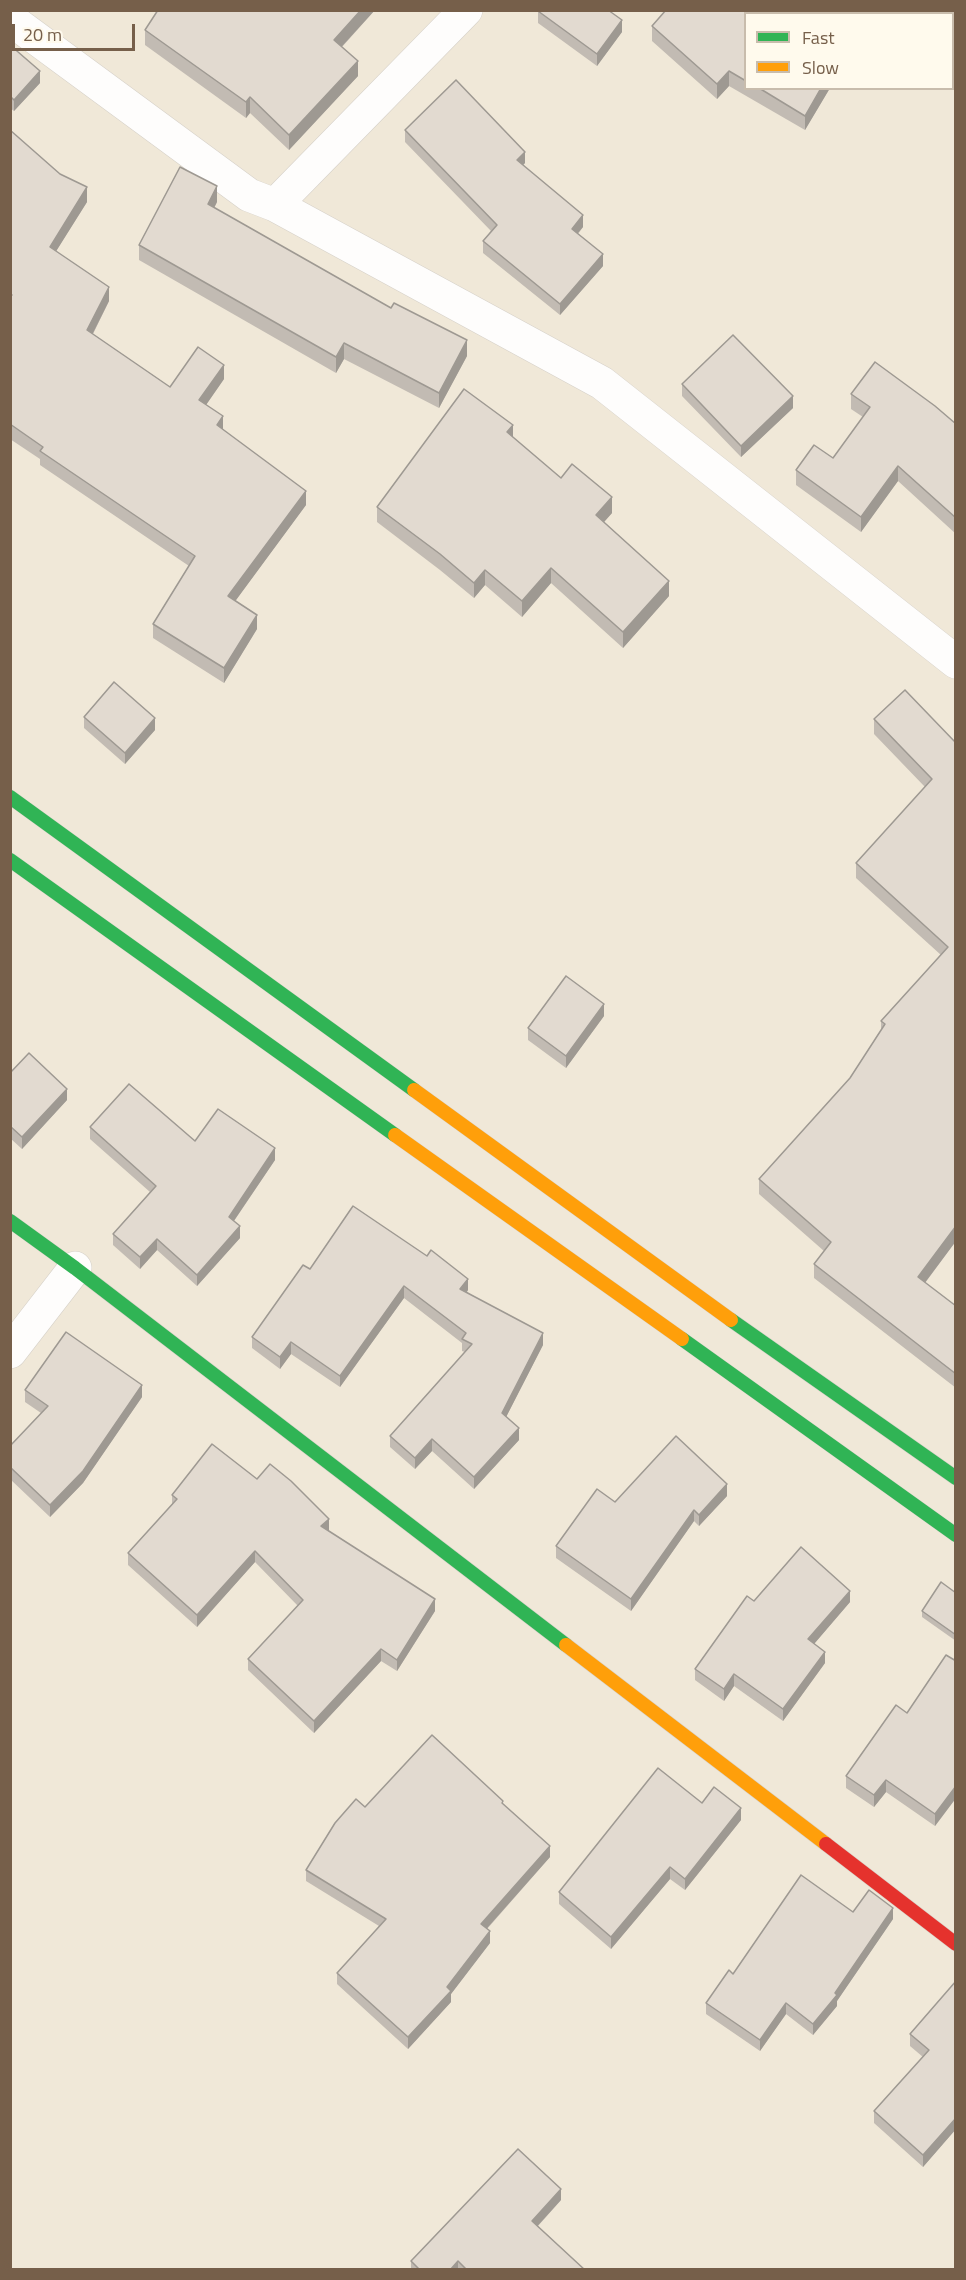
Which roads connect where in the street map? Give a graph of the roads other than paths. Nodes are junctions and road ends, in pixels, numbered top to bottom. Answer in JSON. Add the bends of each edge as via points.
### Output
{"nodes":[{"id":1,"x":466,"y":10,"type":"edge"},
{"id":2,"x":10,"y":19,"type":"edge"},
{"id":3,"x":275,"y":205,"type":"junction"},
{"id":4,"x":956,"y":662,"type":"edge"},
{"id":5,"x":10,"y":797,"type":"edge"},
{"id":6,"x":10,"y":860,"type":"edge"},
{"id":7,"x":10,"y":1221,"type":"edge"},
{"id":8,"x":75,"y":1268,"type":"junction"},
{"id":9,"x":10,"y":1352,"type":"edge"},
{"id":10,"x":956,"y":1478,"type":"edge"},
{"id":11,"x":956,"y":1535,"type":"edge"},
{"id":12,"x":956,"y":1944,"type":"edge"}],
"edges":[{"from":1,"to":3,"type":"street"},
{"from":2,"to":3,"type":"street","via":[[249,195]]},
{"from":3,"to":4,"type":"street","via":[[602,383]]},
{"from":5,"to":10,"type":"street","via":[[688,1289]]},
{"from":6,"to":11,"type":"street"},
{"from":7,"to":8,"type":"street"},
{"from":8,"to":9,"type":"street"},
{"from":8,"to":12,"type":"street"}]}
